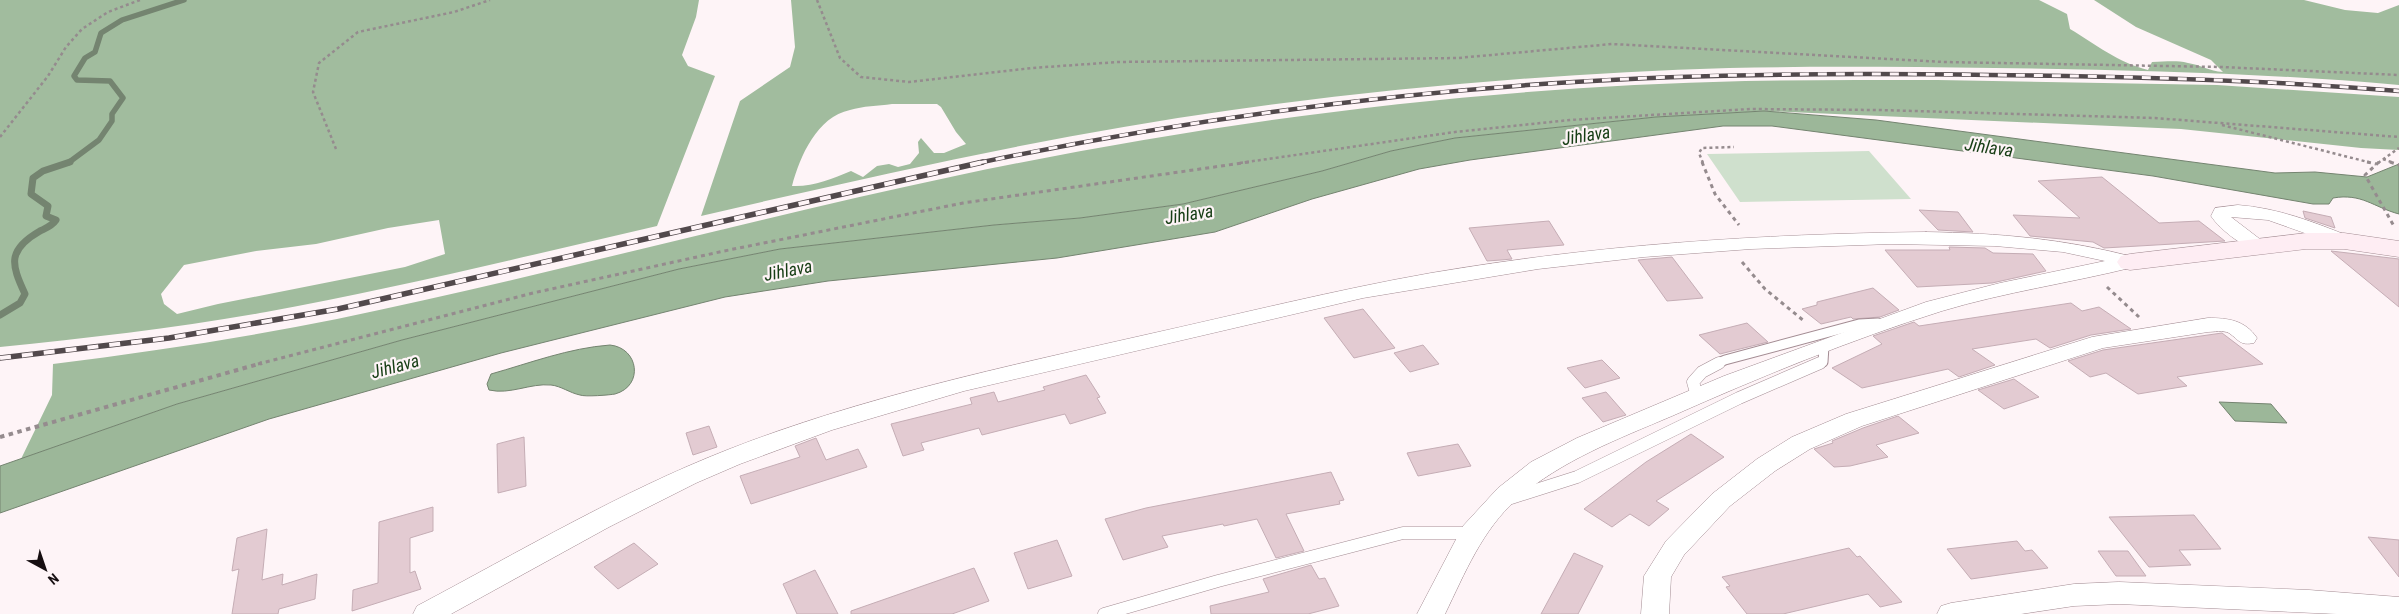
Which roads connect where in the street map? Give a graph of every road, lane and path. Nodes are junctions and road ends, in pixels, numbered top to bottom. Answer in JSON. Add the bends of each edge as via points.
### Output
{"nodes":[{"id":1,"x":140,"y":0,"type":"edge"},
{"id":2,"x":490,"y":0,"type":"edge"},
{"id":3,"x":817,"y":0,"type":"edge"},
{"id":4,"x":2399,"y":75,"type":"edge"},
{"id":5,"x":2212,"y":122,"type":"junction"},
{"id":6,"x":0,"y":137,"type":"edge"},
{"id":7,"x":2399,"y":137,"type":"edge"},
{"id":8,"x":1734,"y":147,"type":"dead end"},
{"id":9,"x":2399,"y":148,"type":"edge"},
{"id":10,"x":336,"y":149,"type":"dead end"},
{"id":11,"x":2383,"y":158,"type":"junction"},
{"id":12,"x":2376,"y":164,"type":"junction"},
{"id":13,"x":2398,"y":165,"type":"edge"},
{"id":14,"x":2396,"y":237,"type":"edge"},
{"id":15,"x":2344,"y":241,"type":"junction"},
{"id":16,"x":1751,"y":242,"type":"junction"},
{"id":17,"x":1726,"y":243,"type":"junction"},
{"id":18,"x":2259,"y":246,"type":"junction"},
{"id":19,"x":2130,"y":262,"type":"junction"},
{"id":20,"x":2088,"y":270,"type":"junction"},
{"id":21,"x":2138,"y":335,"type":"junction"},
{"id":22,"x":2246,"y":338,"type":"dead end"},
{"id":23,"x":1822,"y":340,"type":"junction"},
{"id":24,"x":0,"y":437,"type":"edge"},
{"id":25,"x":1500,"y":502,"type":"junction"},
{"id":26,"x":1472,"y":533,"type":"junction"},
{"id":27,"x":2399,"y":608,"type":"edge"},
{"id":28,"x":427,"y":614,"type":"edge"},
{"id":29,"x":1104,"y":614,"type":"edge"},
{"id":30,"x":1431,"y":614,"type":"edge"},
{"id":31,"x":1655,"y":614,"type":"edge"},
{"id":32,"x":1951,"y":614,"type":"edge"}],
"edges":[{"from":1,"to":6,"type":"path","via":[[108,12],[82,29]]},
{"from":2,"to":10,"type":"path","via":[[454,12],[358,32],[319,63],[313,92]]},
{"from":3,"to":4,"type":"path","via":[[840,58],[861,77],[909,82],[1118,62],[1458,58],[1612,44],[1944,62],[2221,67]]},
{"from":5,"to":7,"type":"path"},
{"from":5,"to":12,"type":"path"},
{"from":5,"to":24,"type":"path","via":[[2048,114],[1750,109],[1570,120],[1455,132],[1246,161],[963,203],[724,251],[562,287],[248,367]]},
{"from":8,"to":16,"type":"path","via":[[1702,148],[1699,153],[1715,194]]},
{"from":9,"to":11,"type":"path"},
{"from":11,"to":12,"type":"path"},
{"from":11,"to":13,"type":"path"},
{"from":12,"to":14,"type":"path","via":[[2365,175]]},
{"from":14,"to":15,"type":"street"},
{"from":15,"to":18,"type":"street"},
{"from":15,"to":18,"type":"street","via":[[2257,211],[2222,212],[2224,220]]},
{"from":16,"to":17,"type":"street"},
{"from":16,"to":19,"type":"street","via":[[1940,238],[2036,242],[2085,249]]},
{"from":17,"to":23,"type":"path","via":[[1765,289]]},
{"from":17,"to":28,"type":"street","via":[[1646,250],[1434,279],[1350,295],[961,384],[866,410],[725,460],[644,499]]},
{"from":18,"to":19,"type":"street"},
{"from":19,"to":20,"type":"street"},
{"from":20,"to":21,"type":"path","via":[[2139,316]]},
{"from":20,"to":23,"type":"street","via":[[1992,291],[1891,323]]},
{"from":21,"to":22,"type":"street","via":[[2227,325]]},
{"from":21,"to":31,"type":"street","via":[[2100,342],[1854,420],[1801,443],[1721,500],[1675,548],[1658,576]]},
{"from":23,"to":25,"type":"street","via":[[1586,444],[1540,468]]},
{"from":23,"to":25,"type":"lane","via":[[1823,362],[1804,372],[1739,398],[1577,477]]},
{"from":25,"to":26,"type":"street"},
{"from":26,"to":29,"type":"lane","via":[[1394,535]]},
{"from":26,"to":30,"type":"street"},
{"from":27,"to":32,"type":"street","via":[[2309,600],[2120,593],[2074,595]]}]}
